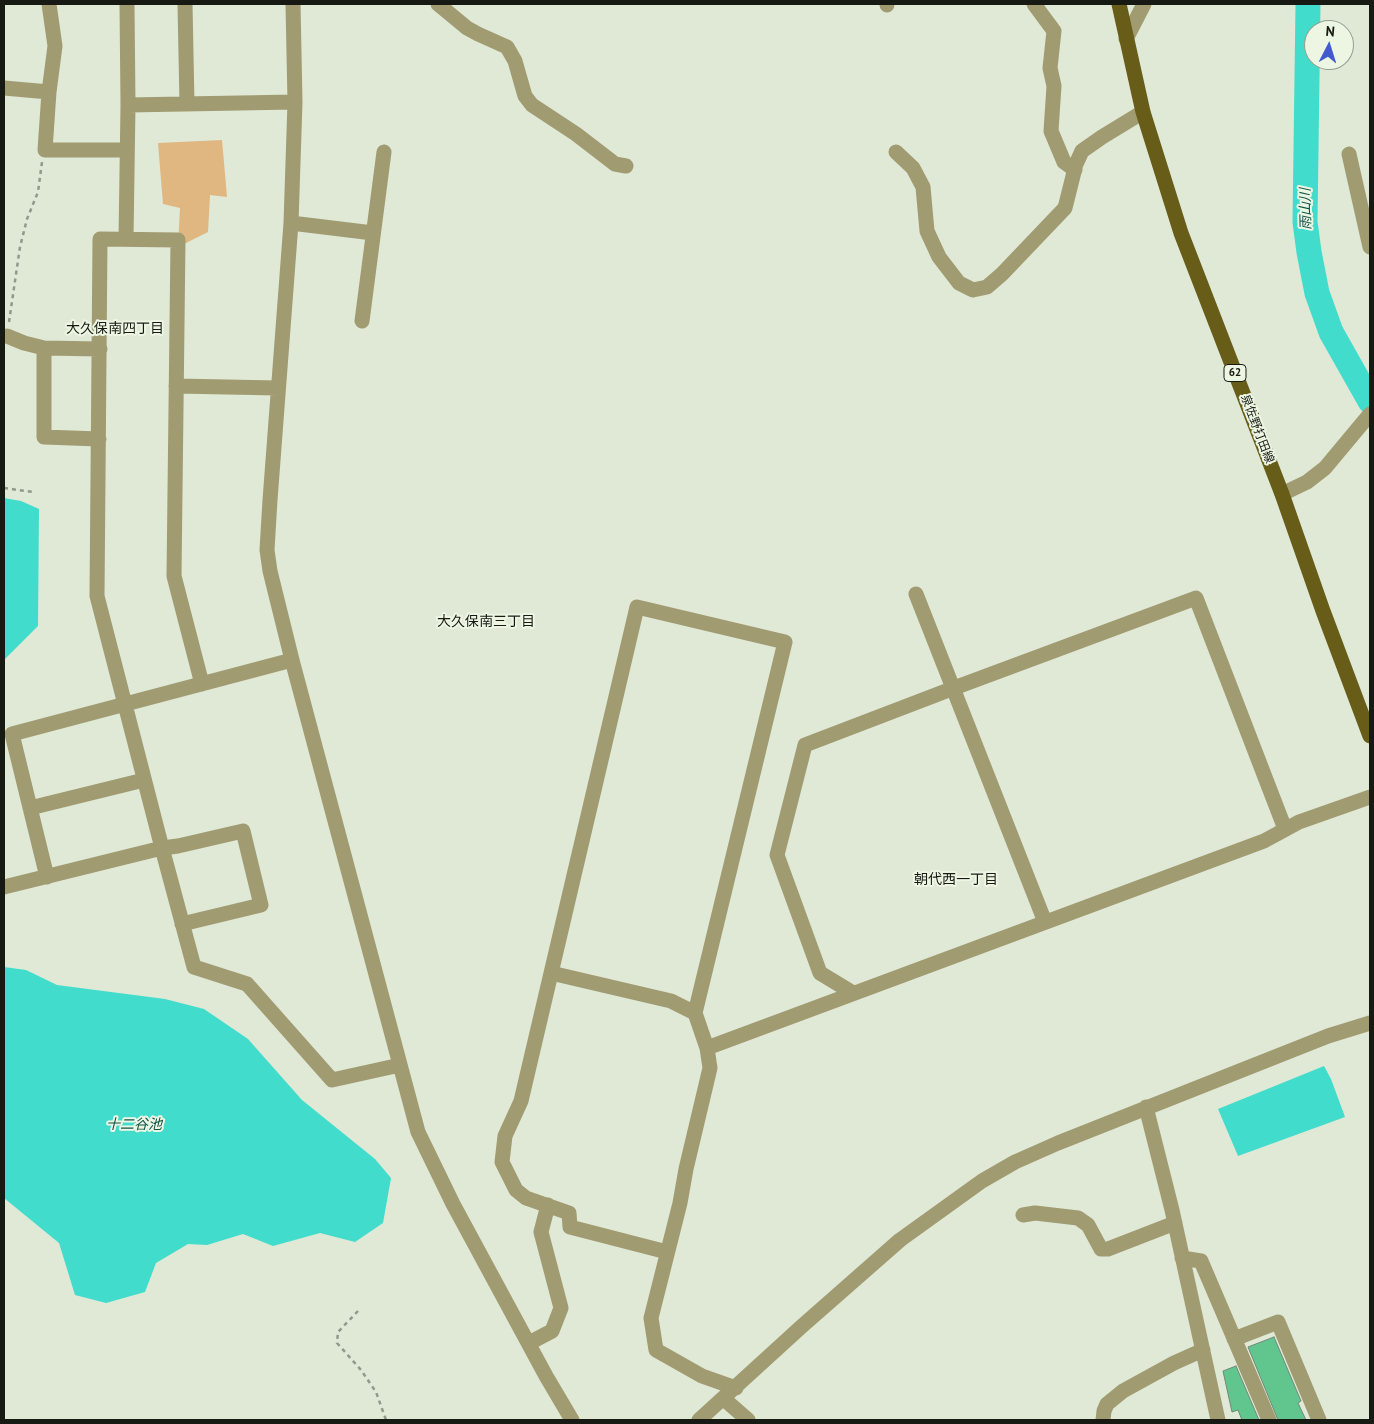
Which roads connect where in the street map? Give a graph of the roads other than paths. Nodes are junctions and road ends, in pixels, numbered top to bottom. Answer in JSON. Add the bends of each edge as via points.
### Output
{"nodes":[{"id":1,"x":49,"y":4,"type":"edge"},
{"id":2,"x":127,"y":4,"type":"edge"},
{"id":3,"x":185,"y":4,"type":"edge"},
{"id":4,"x":293,"y":4,"type":"edge"},
{"id":5,"x":438,"y":4,"type":"edge"},
{"id":6,"x":1034,"y":4,"type":"edge"},
{"id":7,"x":1119,"y":4,"type":"edge"},
{"id":8,"x":1144,"y":4,"type":"edge"},
{"id":9,"x":1126,"y":39,"type":"junction"},
{"id":10,"x":4,"y":88,"type":"edge"},
{"id":11,"x":49,"y":92,"type":"junction"},
{"id":12,"x":296,"y":102,"type":"junction"},
{"id":13,"x":187,"y":104,"type":"junction"},
{"id":14,"x":128,"y":105,"type":"junction"},
{"id":15,"x":1144,"y":112,"type":"junction"},
{"id":16,"x":126,"y":150,"type":"junction"},
{"id":17,"x":384,"y":152,"type":"dead end"},
{"id":18,"x":896,"y":152,"type":"dead end"},
{"id":19,"x":1349,"y":154,"type":"dead end"},
{"id":20,"x":626,"y":166,"type":"dead end"},
{"id":21,"x":1075,"y":170,"type":"junction"},
{"id":22,"x":291,"y":224,"type":"junction"},
{"id":23,"x":373,"y":232,"type":"junction"},
{"id":24,"x":126,"y":239,"type":"junction"},
{"id":25,"x":1370,"y":247,"type":"edge"},
{"id":26,"x":362,"y":321,"type":"dead end"},
{"id":27,"x":7,"y":336,"type":"road end"},
{"id":28,"x":44,"y":348,"type":"junction"},
{"id":29,"x":100,"y":348,"type":"junction"},
{"id":30,"x":176,"y":386,"type":"junction"},
{"id":31,"x":278,"y":388,"type":"junction"},
{"id":32,"x":1366,"y":419,"type":"edge"},
{"id":33,"x":99,"y":439,"type":"junction"},
{"id":34,"x":1282,"y":494,"type":"junction"},
{"id":35,"x":916,"y":594,"type":"dead end"},
{"id":36,"x":292,"y":660,"type":"junction"},
{"id":37,"x":202,"y":684,"type":"junction"},
{"id":38,"x":954,"y":688,"type":"junction"},
{"id":39,"x":124,"y":704,"type":"junction"},
{"id":40,"x":1370,"y":736,"type":"edge"},
{"id":41,"x":144,"y":780,"type":"junction"},
{"id":42,"x":1370,"y":797,"type":"edge"},
{"id":43,"x":30,"y":808,"type":"junction"},
{"id":44,"x":1285,"y":829,"type":"junction"},
{"id":45,"x":162,"y":848,"type":"junction"},
{"id":46,"x":47,"y":877,"type":"junction"},
{"id":47,"x":4,"y":887,"type":"edge"},
{"id":48,"x":1045,"y":922,"type":"junction"},
{"id":49,"x":182,"y":924,"type":"junction"},
{"id":50,"x":550,"y":973,"type":"junction"},
{"id":51,"x":853,"y":993,"type":"junction"},
{"id":52,"x":695,"y":1014,"type":"junction"},
{"id":53,"x":1370,"y":1023,"type":"edge"},
{"id":54,"x":706,"y":1048,"type":"junction"},
{"id":55,"x":400,"y":1066,"type":"junction"},
{"id":56,"x":1146,"y":1108,"type":"junction"},
{"id":57,"x":548,"y":1205,"type":"junction"},
{"id":58,"x":1023,"y":1214,"type":"dead end"},
{"id":59,"x":1175,"y":1223,"type":"junction"},
{"id":60,"x":668,"y":1252,"type":"junction"},
{"id":61,"x":1182,"y":1258,"type":"junction"},
{"id":62,"x":1234,"y":1339,"type":"junction"},
{"id":63,"x":529,"y":1344,"type":"junction"},
{"id":64,"x":1203,"y":1350,"type":"junction"},
{"id":65,"x":736,"y":1388,"type":"junction"},
{"id":66,"x":724,"y":1399,"type":"junction"},
{"id":67,"x":572,"y":1420,"type":"edge"},
{"id":68,"x":700,"y":1420,"type":"edge"},
{"id":69,"x":748,"y":1420,"type":"edge"},
{"id":70,"x":1103,"y":1420,"type":"edge"},
{"id":71,"x":1218,"y":1420,"type":"edge"},
{"id":72,"x":1269,"y":1420,"type":"edge"},
{"id":73,"x":1319,"y":1420,"type":"edge"}],
"edges":[{"from":1,"to":11,"type":"street","via":[[55,46]]},
{"from":2,"to":14,"type":"street"},
{"from":3,"to":13,"type":"street"},
{"from":4,"to":12,"type":"street"},
{"from":5,"to":20,"type":"street","via":[[468,28],[507,46],[525,96],[532,105],[615,164]]},
{"from":6,"to":21,"type":"street","via":[[1054,31],[1050,68],[1054,86],[1051,130],[1064,162]]},
{"from":7,"to":9,"type":"main road","name":"泉佐野打田線","number":"62"},
{"from":8,"to":9,"type":"street"},
{"from":9,"to":15,"type":"main road","name":"泉佐野打田線","number":"62"},
{"from":10,"to":11,"type":"street"},
{"from":11,"to":16,"type":"street","via":[[45,150]]},
{"from":12,"to":13,"type":"street"},
{"from":12,"to":22,"type":"street"},
{"from":13,"to":14,"type":"street"},
{"from":14,"to":16,"type":"street"},
{"from":15,"to":21,"type":"street","via":[[1082,151]]},
{"from":15,"to":34,"type":"main road","name":"泉佐野打田線","number":"62","via":[[1181,233]]},
{"from":16,"to":24,"type":"street"},
{"from":17,"to":23,"type":"street"},
{"from":18,"to":21,"type":"street","via":[[913,168],[923,187],[927,231],[939,257],[960,283],[973,290],[987,287],[1002,274],[1065,208]]},
{"from":19,"to":25,"type":"street"},
{"from":22,"to":23,"type":"street"},
{"from":22,"to":31,"type":"street"},
{"from":23,"to":26,"type":"street"},
{"from":24,"to":29,"type":"street","via":[[100,240]]},
{"from":24,"to":30,"type":"street","via":[[178,240]]},
{"from":27,"to":28,"type":"street"},
{"from":28,"to":29,"type":"street"},
{"from":28,"to":33,"type":"street","via":[[44,437]]},
{"from":29,"to":33,"type":"street"},
{"from":30,"to":31,"type":"street"},
{"from":30,"to":37,"type":"street","via":[[174,576]]},
{"from":31,"to":36,"type":"street","via":[[267,550]]},
{"from":32,"to":34,"type":"street","via":[[1325,468],[1307,482]]},
{"from":33,"to":39,"type":"street","via":[[97,596]]},
{"from":34,"to":40,"type":"main road","name":"泉佐野打田線","number":"62"},
{"from":35,"to":38,"type":"street"},
{"from":36,"to":37,"type":"street"},
{"from":36,"to":55,"type":"street"},
{"from":37,"to":39,"type":"street"},
{"from":38,"to":44,"type":"street","via":[[1196,598]]},
{"from":38,"to":48,"type":"street"},
{"from":38,"to":51,"type":"street","via":[[805,745],[778,855],[820,973]]},
{"from":39,"to":41,"type":"street"},
{"from":39,"to":43,"type":"street","via":[[12,734]]},
{"from":41,"to":43,"type":"street"},
{"from":41,"to":45,"type":"street"},
{"from":42,"to":44,"type":"street"},
{"from":43,"to":46,"type":"street"},
{"from":44,"to":48,"type":"street","via":[[1264,841]]},
{"from":45,"to":46,"type":"street"},
{"from":45,"to":49,"type":"street"},
{"from":45,"to":49,"type":"street","via":[[243,831],[261,905]]},
{"from":46,"to":47,"type":"street"},
{"from":48,"to":51,"type":"street"},
{"from":49,"to":55,"type":"street","via":[[194,967],[247,984],[332,1080]]},
{"from":50,"to":52,"type":"street","via":[[671,1001]]},
{"from":50,"to":52,"type":"street","via":[[637,607],[785,642]]},
{"from":50,"to":57,"type":"street","via":[[521,1101],[506,1136],[502,1162],[516,1190],[526,1198]]},
{"from":51,"to":54,"type":"street"},
{"from":52,"to":54,"type":"street"},
{"from":53,"to":56,"type":"street","via":[[1328,1036]]},
{"from":54,"to":60,"type":"street","via":[[710,1068]]},
{"from":55,"to":63,"type":"street","via":[[418,1132]]},
{"from":56,"to":59,"type":"street"},
{"from":56,"to":65,"type":"street","via":[[1015,1162],[958,1198],[900,1240]]},
{"from":57,"to":60,"type":"street","via":[[569,1213],[570,1227]]},
{"from":57,"to":63,"type":"street","via":[[541,1232],[561,1308],[552,1331]]},
{"from":58,"to":59,"type":"street","via":[[1078,1218],[1088,1225],[1101,1249]]},
{"from":59,"to":61,"type":"street"},
{"from":60,"to":65,"type":"street","via":[[651,1318],[656,1350],[702,1376]]},
{"from":61,"to":62,"type":"street","via":[[1201,1261]]},
{"from":61,"to":64,"type":"street"},
{"from":62,"to":72,"type":"street"},
{"from":62,"to":73,"type":"street","via":[[1278,1322]]},
{"from":63,"to":67,"type":"street"},
{"from":64,"to":70,"type":"street","via":[[1123,1392],[1107,1404]]},
{"from":64,"to":71,"type":"street"},
{"from":65,"to":66,"type":"street"},
{"from":66,"to":68,"type":"street"},
{"from":66,"to":69,"type":"street"}]}
